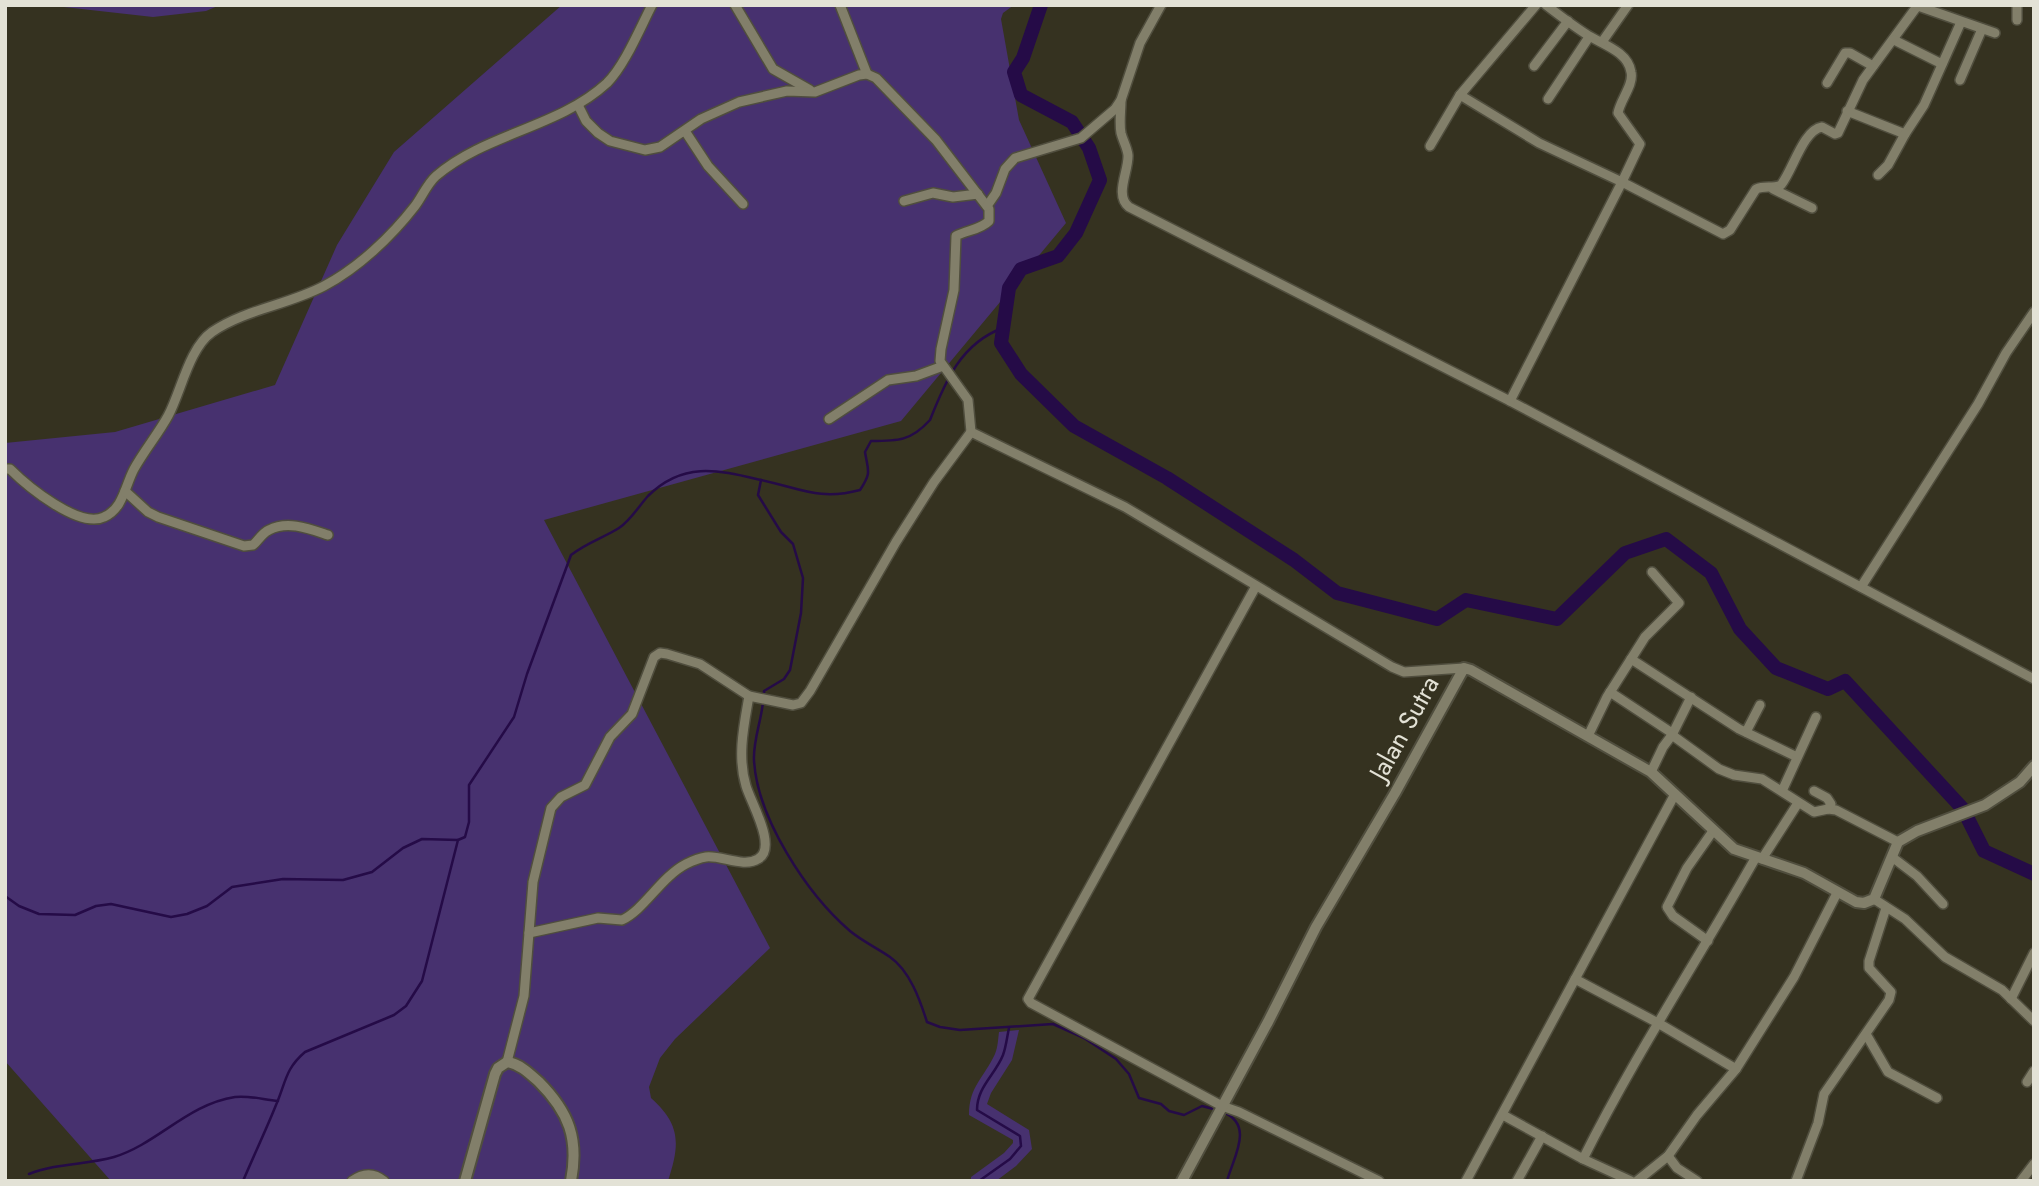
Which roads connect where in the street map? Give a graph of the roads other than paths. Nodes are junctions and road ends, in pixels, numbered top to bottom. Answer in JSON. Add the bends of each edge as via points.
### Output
{"nodes":[{"id":1,"x":652,"y":5,"type":"edge"},
{"id":2,"x":735,"y":5,"type":"edge"},
{"id":3,"x":840,"y":5,"type":"edge"},
{"id":4,"x":1161,"y":5,"type":"edge"},
{"id":5,"x":1536,"y":5,"type":"edge"},
{"id":6,"x":1546,"y":5,"type":"edge"},
{"id":7,"x":1628,"y":5,"type":"edge"},
{"id":8,"x":2017,"y":5,"type":"edge"},
{"id":9,"x":1918,"y":6,"type":"edge"},
{"id":10,"x":2017,"y":20,"type":"dead end"},
{"id":11,"x":1568,"y":22,"type":"junction"},
{"id":12,"x":1961,"y":22,"type":"junction"},
{"id":13,"x":1982,"y":29,"type":"junction"},
{"id":14,"x":1995,"y":33,"type":"dead end"},
{"id":15,"x":1589,"y":37,"type":"junction"},
{"id":16,"x":1894,"y":40,"type":"junction"},
{"id":17,"x":1602,"y":42,"type":"junction"},
{"id":18,"x":1942,"y":64,"type":"junction"},
{"id":19,"x":1534,"y":66,"type":"dead end"},
{"id":20,"x":1873,"y":66,"type":"junction"},
{"id":21,"x":867,"y":74,"type":"junction"},
{"id":22,"x":1960,"y":80,"type":"dead end"},
{"id":23,"x":1827,"y":83,"type":"dead end"},
{"id":24,"x":814,"y":92,"type":"junction"},
{"id":25,"x":1460,"y":95,"type":"junction"},
{"id":26,"x":1548,"y":99,"type":"dead end"},
{"id":27,"x":1121,"y":100,"type":"junction"},
{"id":28,"x":578,"y":105,"type":"junction"},
{"id":29,"x":1847,"y":111,"type":"junction"},
{"id":30,"x":685,"y":131,"type":"junction"},
{"id":31,"x":1905,"y":134,"type":"junction"},
{"id":32,"x":1430,"y":146,"type":"dead end"},
{"id":33,"x":1878,"y":175,"type":"dead end"},
{"id":34,"x":1622,"y":182,"type":"junction"},
{"id":35,"x":1773,"y":189,"type":"junction"},
{"id":36,"x":978,"y":194,"type":"junction"},
{"id":37,"x":904,"y":201,"type":"dead end"},
{"id":38,"x":743,"y":204,"type":"dead end"},
{"id":39,"x":987,"y":206,"type":"junction"},
{"id":40,"x":1812,"y":208,"type":"dead end"},
{"id":41,"x":2034,"y":312,"type":"edge"},
{"id":42,"x":947,"y":372,"type":"junction"},
{"id":43,"x":1510,"y":401,"type":"junction"},
{"id":44,"x":829,"y":419,"type":"dead end"},
{"id":45,"x":971,"y":432,"type":"junction"},
{"id":46,"x":5,"y":468,"type":"edge"},
{"id":47,"x":125,"y":491,"type":"junction"},
{"id":48,"x":328,"y":535,"type":"dead end"},
{"id":49,"x":1652,"y":572,"type":"dead end"},
{"id":50,"x":1256,"y":586,"type":"junction"},
{"id":51,"x":1861,"y":587,"type":"junction"},
{"id":52,"x":1631,"y":659,"type":"junction"},
{"id":53,"x":1464,"y":668,"type":"junction"},
{"id":54,"x":2034,"y":679,"type":"edge"},
{"id":55,"x":1610,"y":692,"type":"junction"},
{"id":56,"x":758,"y":697,"type":"junction"},
{"id":57,"x":1691,"y":697,"type":"junction"},
{"id":58,"x":1760,"y":705,"type":"dead end"},
{"id":59,"x":1816,"y":717,"type":"dead end"},
{"id":60,"x":1746,"y":732,"type":"junction"},
{"id":61,"x":1672,"y":734,"type":"junction"},
{"id":62,"x":1588,"y":736,"type":"junction"},
{"id":63,"x":1797,"y":758,"type":"junction"},
{"id":64,"x":2033,"y":767,"type":"edge"},
{"id":65,"x":1651,"y":772,"type":"junction"},
{"id":66,"x":1782,"y":791,"type":"junction"},
{"id":67,"x":1814,"y":791,"type":"dead end"},
{"id":68,"x":1675,"y":794,"type":"junction"},
{"id":69,"x":1798,"y":803,"type":"junction"},
{"id":70,"x":1828,"y":809,"type":"junction"},
{"id":71,"x":1713,"y":831,"type":"junction"},
{"id":72,"x":1898,"y":842,"type":"junction"},
{"id":73,"x":1892,"y":857,"type":"junction"},
{"id":74,"x":1759,"y":858,"type":"junction"},
{"id":75,"x":1837,"y":893,"type":"junction"},
{"id":76,"x":1874,"y":899,"type":"junction"},
{"id":77,"x":1943,"y":904,"type":"dead end"},
{"id":78,"x":1886,"y":908,"type":"junction"},
{"id":79,"x":529,"y":933,"type":"junction"},
{"id":80,"x":1709,"y":942,"type":"junction"},
{"id":81,"x":2034,"y":953,"type":"edge"},
{"id":82,"x":1575,"y":979,"type":"junction"},
{"id":83,"x":2011,"y":999,"type":"junction"},
{"id":84,"x":2034,"y":1021,"type":"edge"},
{"id":85,"x":1658,"y":1023,"type":"junction"},
{"id":86,"x":1866,"y":1034,"type":"junction"},
{"id":87,"x":507,"y":1062,"type":"junction"},
{"id":88,"x":1736,"y":1069,"type":"junction"},
{"id":89,"x":2034,"y":1071,"type":"edge"},
{"id":90,"x":2027,"y":1082,"type":"dead end"},
{"id":91,"x":1937,"y":1098,"type":"dead end"},
{"id":92,"x":1220,"y":1110,"type":"junction"},
{"id":93,"x":1503,"y":1115,"type":"junction"},
{"id":94,"x":1542,"y":1136,"type":"junction"},
{"id":95,"x":1668,"y":1156,"type":"junction"},
{"id":96,"x":1583,"y":1159,"type":"junction"},
{"id":97,"x":2034,"y":1164,"type":"edge"},
{"id":98,"x":352,"y":1181,"type":"edge"},
{"id":99,"x":384,"y":1181,"type":"edge"},
{"id":100,"x":465,"y":1181,"type":"edge"},
{"id":101,"x":571,"y":1181,"type":"edge"},
{"id":102,"x":1182,"y":1181,"type":"edge"},
{"id":103,"x":1379,"y":1181,"type":"edge"},
{"id":104,"x":1466,"y":1181,"type":"edge"},
{"id":105,"x":1517,"y":1181,"type":"edge"},
{"id":106,"x":1631,"y":1181,"type":"edge"},
{"id":107,"x":1637,"y":1181,"type":"edge"},
{"id":108,"x":1697,"y":1181,"type":"edge"},
{"id":109,"x":1796,"y":1181,"type":"edge"},
{"id":110,"x":2021,"y":1181,"type":"edge"}],
"edges":[{"from":1,"to":28,"type":"street","via":[[608,81]]},
{"from":2,"to":24,"type":"street","via":[[773,69]]},
{"from":3,"to":21,"type":"street"},
{"from":4,"to":27,"type":"street","via":[[1140,43]]},
{"from":5,"to":25,"type":"street"},
{"from":6,"to":11,"type":"street"},
{"from":7,"to":17,"type":"street"},
{"from":8,"to":10,"type":"street"},
{"from":9,"to":12,"type":"street"},
{"from":9,"to":16,"type":"street"},
{"from":11,"to":15,"type":"street"},
{"from":11,"to":19,"type":"street"},
{"from":12,"to":13,"type":"street"},
{"from":12,"to":18,"type":"street"},
{"from":13,"to":14,"type":"street"},
{"from":13,"to":22,"type":"street"},
{"from":15,"to":17,"type":"street"},
{"from":15,"to":26,"type":"street"},
{"from":16,"to":18,"type":"street"},
{"from":16,"to":20,"type":"street"},
{"from":17,"to":34,"type":"street","via":[[1623,57],[1632,73],[1618,113],[1640,145]]},
{"from":18,"to":31,"type":"street"},
{"from":20,"to":23,"type":"street","via":[[1845,53]]},
{"from":20,"to":29,"type":"street"},
{"from":21,"to":24,"type":"street"},
{"from":21,"to":36,"type":"street","via":[[936,140]]},
{"from":24,"to":30,"type":"street","via":[[788,91],[740,102]]},
{"from":25,"to":32,"type":"street"},
{"from":25,"to":34,"type":"street","via":[[1539,143]]},
{"from":27,"to":39,"type":"street","via":[[1082,138],[1015,158]]},
{"from":27,"to":43,"type":"street","via":[[1120,128],[1128,160],[1121,196],[1129,208]]},
{"from":28,"to":30,"type":"street","via":[[597,133],[626,146],[660,147]]},
{"from":28,"to":47,"type":"street","via":[[457,160],[434,178],[414,208],[360,262],[323,286],[211,333],[200,343],[169,415]]},
{"from":29,"to":31,"type":"street"},
{"from":29,"to":35,"type":"street","via":[[1836,133],[1822,127],[1807,136],[1786,179]]},
{"from":30,"to":38,"type":"street","via":[[708,166]]},
{"from":31,"to":33,"type":"street"},
{"from":34,"to":35,"type":"street","via":[[1723,234],[1756,189]]},
{"from":34,"to":43,"type":"street"},
{"from":35,"to":40,"type":"street"},
{"from":36,"to":37,"type":"street","via":[[953,197],[939,193]]},
{"from":36,"to":39,"type":"street"},
{"from":39,"to":42,"type":"street","via":[[990,216],[983,228],[956,236],[954,290],[940,361]]},
{"from":41,"to":51,"type":"street"},
{"from":42,"to":44,"type":"street","via":[[888,380]]},
{"from":42,"to":45,"type":"street","via":[[968,400]]},
{"from":43,"to":51,"type":"street"},
{"from":45,"to":50,"type":"street","via":[[1125,507]]},
{"from":45,"to":56,"type":"street","via":[[896,542],[810,691],[793,705]]},
{"from":46,"to":47,"type":"street","via":[[32,490],[88,520],[117,509]]},
{"from":47,"to":48,"type":"street","via":[[158,517],[244,546],[253,545],[270,529],[284,526]]},
{"from":49,"to":52,"type":"street","via":[[1679,603],[1645,636]]},
{"from":50,"to":53,"type":"street","via":[[1404,672]]},
{"from":50,"to":92,"type":"street","via":[[1028,999]]},
{"from":51,"to":54,"type":"street"},
{"from":52,"to":55,"type":"street"},
{"from":52,"to":57,"type":"street"},
{"from":53,"to":62,"type":"street","name":"Jalan Sutra"},
{"from":53,"to":92,"type":"street","name":"Jalan Sutra","via":[[1316,927]]},
{"from":55,"to":61,"type":"street"},
{"from":55,"to":62,"type":"street"},
{"from":56,"to":79,"type":"street","via":[[743,734],[742,763],[766,842],[762,857],[750,862],[698,859],[670,874],[627,918],[597,918]]},
{"from":56,"to":79,"type":"street","via":[[701,664],[667,654],[654,657],[632,714],[610,737],[584,785],[551,808],[533,882]]},
{"from":57,"to":60,"type":"street"},
{"from":57,"to":61,"type":"street"},
{"from":58,"to":60,"type":"street"},
{"from":59,"to":63,"type":"street"},
{"from":60,"to":63,"type":"street"},
{"from":61,"to":65,"type":"street"},
{"from":61,"to":66,"type":"street","via":[[1719,769],[1762,779]]},
{"from":62,"to":65,"type":"street","name":"Jalan Sutra"},
{"from":63,"to":66,"type":"street"},
{"from":64,"to":72,"type":"street","via":[[1985,805]]},
{"from":65,"to":68,"type":"street","name":"Jalan Sutra"},
{"from":66,"to":69,"type":"street"},
{"from":67,"to":70,"type":"street","via":[[1827,798]]},
{"from":68,"to":71,"type":"street","name":"Jalan Sutra"},
{"from":68,"to":82,"type":"street"},
{"from":69,"to":70,"type":"street","via":[[1816,812]]},
{"from":69,"to":74,"type":"street"},
{"from":70,"to":72,"type":"street"},
{"from":71,"to":74,"type":"street","name":"Jalan Sutra","via":[[1734,849]]},
{"from":71,"to":80,"type":"street","via":[[1687,867],[1667,907]]},
{"from":72,"to":73,"type":"street"},
{"from":73,"to":76,"type":"street"},
{"from":73,"to":77,"type":"street"},
{"from":74,"to":75,"type":"street","name":"Jalan Sutra","via":[[1804,873]]},
{"from":74,"to":80,"type":"street"},
{"from":75,"to":76,"type":"street","name":"Jalan Sutra","via":[[1856,902]]},
{"from":75,"to":88,"type":"street","via":[[1794,977]]},
{"from":76,"to":78,"type":"street"},
{"from":78,"to":83,"type":"street","via":[[1905,919],[1945,957],[1991,982]]},
{"from":78,"to":86,"type":"street","via":[[1869,968],[1891,992]]},
{"from":79,"to":87,"type":"street","via":[[524,996]]},
{"from":80,"to":85,"type":"street"},
{"from":81,"to":83,"type":"street"},
{"from":82,"to":85,"type":"street"},
{"from":82,"to":93,"type":"street"},
{"from":83,"to":84,"type":"street"},
{"from":85,"to":88,"type":"street"},
{"from":85,"to":96,"type":"street"},
{"from":86,"to":91,"type":"street","via":[[1888,1072]]},
{"from":86,"to":109,"type":"street","via":[[1824,1094]]},
{"from":87,"to":100,"type":"street","via":[[495,1074]]},
{"from":87,"to":101,"type":"street","via":[[529,1073],[565,1114],[574,1146]]},
{"from":88,"to":95,"type":"street"},
{"from":89,"to":90,"type":"street"},
{"from":92,"to":102,"type":"street","name":"Jalan Sutra"},
{"from":92,"to":103,"type":"street","via":[[1239,1112]]},
{"from":93,"to":94,"type":"street"},
{"from":93,"to":104,"type":"street"},
{"from":94,"to":96,"type":"street"},
{"from":94,"to":105,"type":"street"},
{"from":95,"to":107,"type":"street"},
{"from":95,"to":108,"type":"street"},
{"from":96,"to":106,"type":"street"},
{"from":97,"to":110,"type":"street"},
{"from":98,"to":99,"type":"street","via":[[367,1174]]}]}
